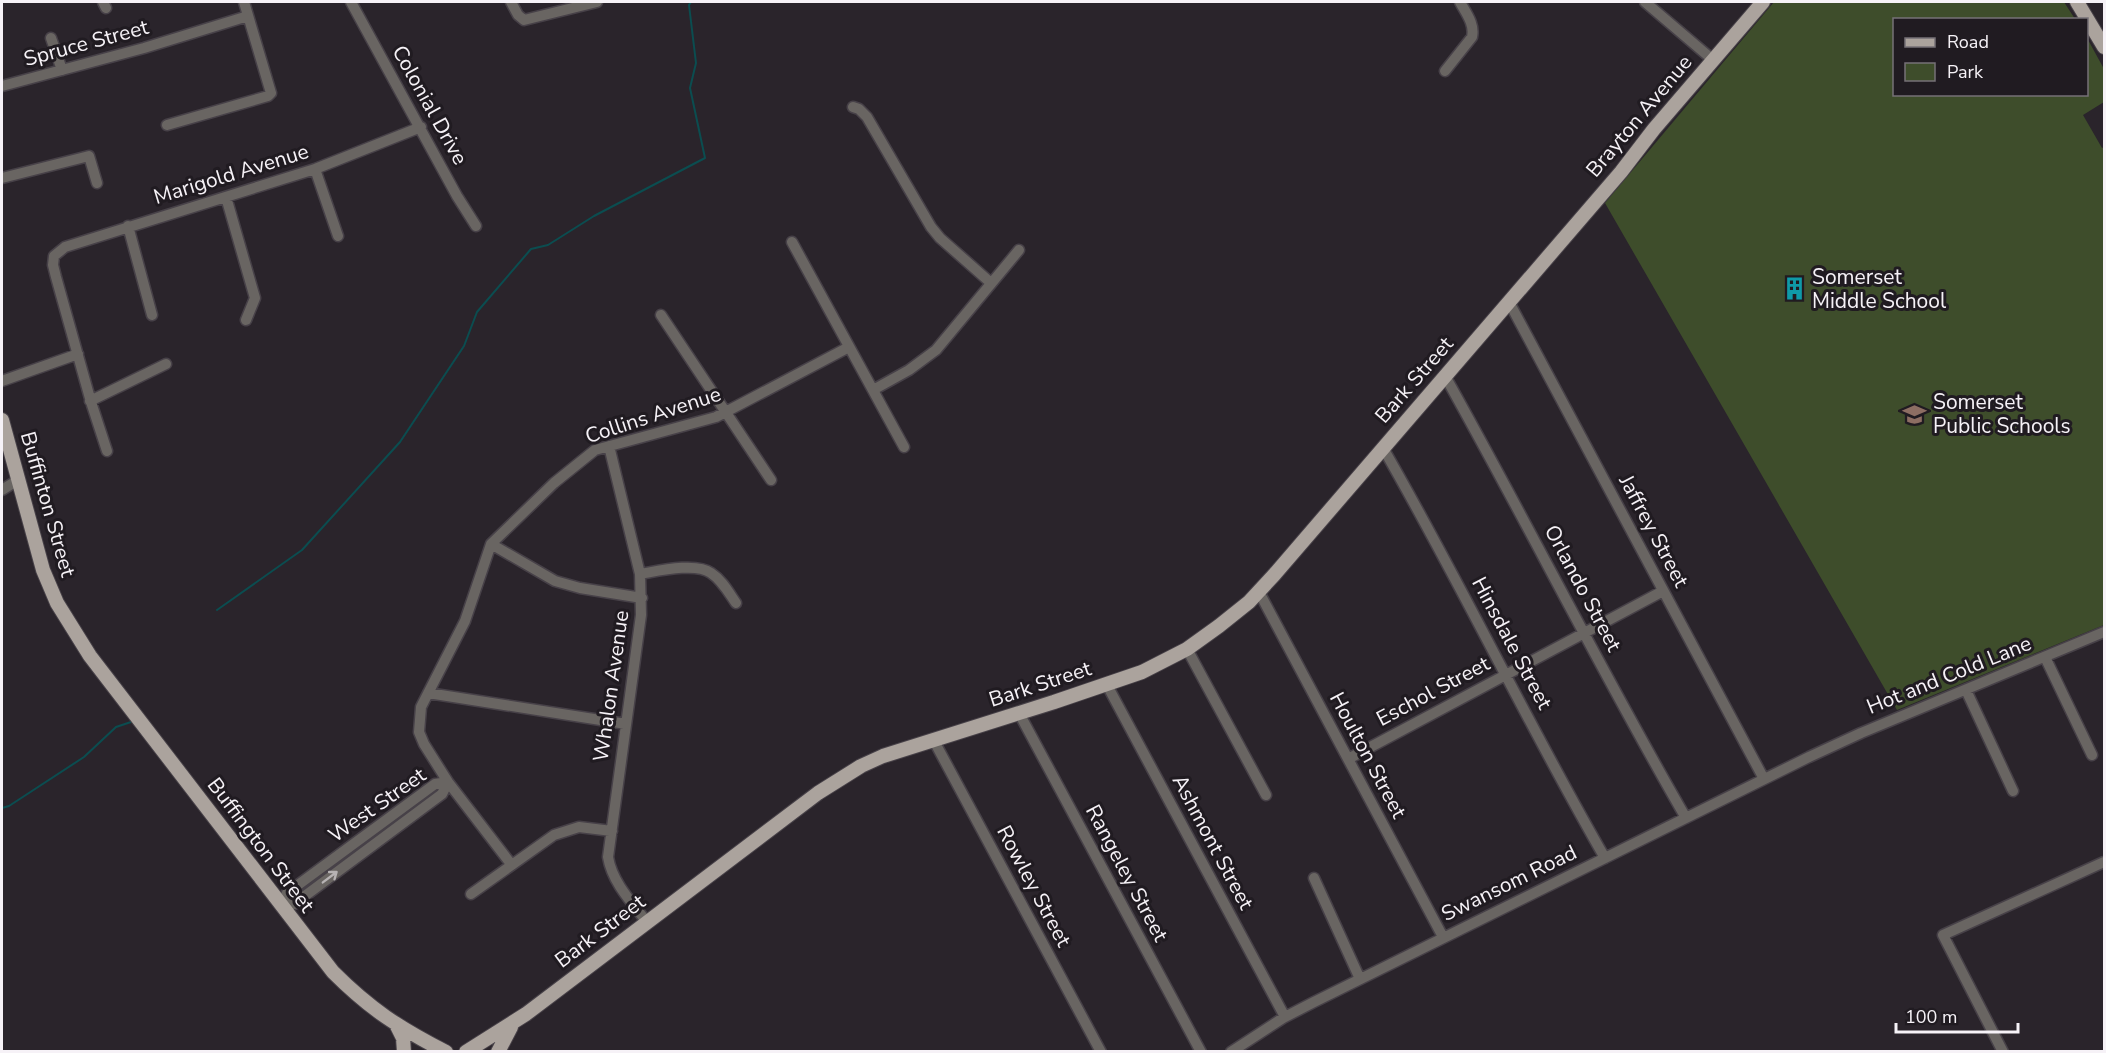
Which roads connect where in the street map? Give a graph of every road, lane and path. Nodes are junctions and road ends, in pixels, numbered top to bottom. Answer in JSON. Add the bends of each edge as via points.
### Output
{"nodes":[{"id":1,"x":244,"y":2,"type":"edge"},
{"id":2,"x":351,"y":2,"type":"edge"},
{"id":3,"x":511,"y":2,"type":"edge"},
{"id":4,"x":597,"y":2,"type":"edge"},
{"id":5,"x":1460,"y":2,"type":"edge"},
{"id":6,"x":1645,"y":2,"type":"edge"},
{"id":7,"x":1763,"y":2,"type":"edge"},
{"id":8,"x":2077,"y":2,"type":"edge"},
{"id":9,"x":249,"y":16,"type":"junction"},
{"id":10,"x":2102,"y":37,"type":"edge"},
{"id":11,"x":51,"y":38,"type":"dead end"},
{"id":12,"x":1713,"y":60,"type":"junction"},
{"id":13,"x":62,"y":70,"type":"junction"},
{"id":14,"x":1445,"y":71,"type":"dead end"},
{"id":15,"x":2,"y":86,"type":"edge"},
{"id":16,"x":853,"y":108,"type":"dead end"},
{"id":17,"x":167,"y":125,"type":"dead end"},
{"id":18,"x":421,"y":127,"type":"junction"},
{"id":19,"x":315,"y":169,"type":"junction"},
{"id":20,"x":2,"y":178,"type":"edge"},
{"id":21,"x":97,"y":183,"type":"dead end"},
{"id":22,"x":226,"y":197,"type":"junction"},
{"id":23,"x":128,"y":226,"type":"junction"},
{"id":24,"x":476,"y":226,"type":"dead end"},
{"id":25,"x":338,"y":236,"type":"dead end"},
{"id":26,"x":792,"y":242,"type":"dead end"},
{"id":27,"x":1019,"y":250,"type":"dead end"},
{"id":28,"x":1547,"y":258,"type":"joint"},
{"id":29,"x":991,"y":283,"type":"junction"},
{"id":30,"x":1509,"y":302,"type":"junction"},
{"id":31,"x":152,"y":315,"type":"dead end"},
{"id":32,"x":661,"y":315,"type":"dead end"},
{"id":33,"x":246,"y":320,"type":"dead end"},
{"id":34,"x":849,"y":347,"type":"junction"},
{"id":35,"x":78,"y":354,"type":"junction"},
{"id":36,"x":166,"y":364,"type":"dead end"},
{"id":37,"x":1445,"y":376,"type":"junction"},
{"id":38,"x":2,"y":381,"type":"edge"},
{"id":39,"x":873,"y":390,"type":"junction"},
{"id":40,"x":90,"y":401,"type":"junction"},
{"id":41,"x":726,"y":413,"type":"junction"},
{"id":42,"x":2,"y":420,"type":"edge"},
{"id":43,"x":609,"y":446,"type":"junction"},
{"id":44,"x":904,"y":447,"type":"dead end"},
{"id":45,"x":1383,"y":448,"type":"junction"},
{"id":46,"x":108,"y":451,"type":"dead end"},
{"id":47,"x":18,"y":480,"type":"junction"},
{"id":48,"x":771,"y":480,"type":"dead end"},
{"id":49,"x":2,"y":490,"type":"edge"},
{"id":50,"x":491,"y":544,"type":"junction"},
{"id":51,"x":640,"y":574,"type":"junction"},
{"id":52,"x":1663,"y":591,"type":"junction"},
{"id":53,"x":1259,"y":592,"type":"junction"},
{"id":54,"x":642,"y":598,"type":"junction"},
{"id":55,"x":736,"y":603,"type":"dead end"},
{"id":56,"x":74,"y":631,"type":"joint"},
{"id":57,"x":2104,"y":632,"type":"edge"},
{"id":58,"x":1585,"y":633,"type":"junction"},
{"id":59,"x":1187,"y":649,"type":"junction"},
{"id":60,"x":2044,"y":657,"type":"junction"},
{"id":61,"x":1505,"y":675,"type":"junction"},
{"id":62,"x":1107,"y":685,"type":"junction"},
{"id":63,"x":1966,"y":690,"type":"junction"},
{"id":64,"x":428,"y":693,"type":"junction"},
{"id":65,"x":1019,"y":713,"type":"junction"},
{"id":66,"x":626,"y":724,"type":"junction"},
{"id":67,"x":933,"y":739,"type":"junction"},
{"id":68,"x":2092,"y":755,"type":"dead end"},
{"id":69,"x":1809,"y":757,"type":"joint"},
{"id":70,"x":1348,"y":759,"type":"junction"},
{"id":71,"x":1764,"y":779,"type":"junction"},
{"id":72,"x":448,"y":782,"type":"junction"},
{"id":73,"x":2013,"y":791,"type":"dead end"},
{"id":74,"x":1266,"y":795,"type":"dead end"},
{"id":75,"x":1686,"y":818,"type":"junction"},
{"id":76,"x":612,"y":831,"type":"junction"},
{"id":77,"x":1605,"y":858,"type":"junction"},
{"id":78,"x":2104,"y":862,"type":"edge"},
{"id":79,"x":511,"y":864,"type":"junction"},
{"id":80,"x":1314,"y":878,"type":"dead end"},
{"id":81,"x":471,"y":894,"type":"dead end"},
{"id":82,"x":281,"y":905,"type":"junction"},
{"id":83,"x":647,"y":922,"type":"junction"},
{"id":84,"x":1443,"y":937,"type":"junction"},
{"id":85,"x":1360,"y":979,"type":"junction"},
{"id":86,"x":1285,"y":1017,"type":"junction"},
{"id":87,"x":513,"y":1023,"type":"junction"},
{"id":88,"x":397,"y":1026,"type":"junction"},
{"id":89,"x":2002,"y":1051,"type":"edge"},
{"id":90,"x":404,"y":1052,"type":"edge"},
{"id":91,"x":446,"y":1052,"type":"edge"},
{"id":92,"x":466,"y":1052,"type":"edge"},
{"id":93,"x":498,"y":1052,"type":"edge"},
{"id":94,"x":1101,"y":1052,"type":"edge"},
{"id":95,"x":1201,"y":1052,"type":"edge"},
{"id":96,"x":1231,"y":1052,"type":"edge"}],
"edges":[{"from":1,"to":9,"type":"street"},
{"from":2,"to":18,"type":"street","name":"Colonial Drive"},
{"from":3,"to":4,"type":"street","via":[[525,20]]},
{"from":5,"to":14,"type":"street","via":[[1473,26],[1472,38]]},
{"from":6,"to":12,"type":"street"},
{"from":7,"to":12,"type":"main road","name":"Brayton Avenue"},
{"from":8,"to":10,"type":"main road"},
{"from":9,"to":13,"type":"street","name":"Spruce Street"},
{"from":9,"to":17,"type":"street","via":[[271,93]]},
{"from":11,"to":13,"type":"street"},
{"from":12,"to":28,"type":"main road","name":"Brayton Avenue"},
{"from":13,"to":15,"type":"street","name":"Spruce Street"},
{"from":16,"to":29,"type":"street","via":[[867,117],[931,227]]},
{"from":18,"to":19,"type":"street","name":"Marigold Avenue"},
{"from":18,"to":24,"type":"street","name":"Colonial Drive"},
{"from":19,"to":22,"type":"street","name":"Marigold Avenue"},
{"from":19,"to":25,"type":"street"},
{"from":20,"to":21,"type":"street","via":[[89,156]]},
{"from":22,"to":23,"type":"street","name":"Marigold Avenue"},
{"from":22,"to":33,"type":"street","via":[[255,298]]},
{"from":23,"to":31,"type":"street"},
{"from":23,"to":35,"type":"street","name":"Marigold Avenue","via":[[65,247],[54,256],[53,265]]},
{"from":26,"to":34,"type":"street"},
{"from":27,"to":29,"type":"street"},
{"from":28,"to":30,"type":"main road","name":"Bark Street"},
{"from":29,"to":39,"type":"street","via":[[936,351]]},
{"from":30,"to":37,"type":"main road","name":"Bark Street"},
{"from":30,"to":52,"type":"street","name":"Jaffrey Street"},
{"from":32,"to":41,"type":"street"},
{"from":34,"to":39,"type":"street"},
{"from":34,"to":41,"type":"street","name":"Collins Avenue"},
{"from":35,"to":38,"type":"street"},
{"from":35,"to":40,"type":"street"},
{"from":36,"to":40,"type":"street"},
{"from":37,"to":45,"type":"main road","name":"Bark Street"},
{"from":37,"to":58,"type":"street","name":"Orlando Street"},
{"from":39,"to":44,"type":"street"},
{"from":40,"to":46,"type":"street"},
{"from":41,"to":43,"type":"street","name":"Collins Avenue"},
{"from":41,"to":48,"type":"street"},
{"from":42,"to":47,"type":"main road","name":"Buffinton Street"},
{"from":43,"to":50,"type":"street","name":"Collins Avenue","via":[[584,457]]},
{"from":43,"to":51,"type":"street","name":"Whalon Avenue"},
{"from":45,"to":53,"type":"main road","name":"Bark Street"},
{"from":45,"to":61,"type":"street","name":"Hinsdale Street"},
{"from":47,"to":49,"type":"street"},
{"from":47,"to":56,"type":"main road","name":"Buffinton Street","via":[[43,570]]},
{"from":50,"to":54,"type":"street","via":[[555,581]]},
{"from":50,"to":64,"type":"street","name":"Collins Avenue","via":[[465,621]]},
{"from":51,"to":54,"type":"street","name":"Whalon Avenue"},
{"from":51,"to":55,"type":"street","via":[[700,568],[711,572]]},
{"from":52,"to":58,"type":"street","name":"Eschol Street"},
{"from":52,"to":71,"type":"street","name":"Jaffrey Street"},
{"from":53,"to":59,"type":"main road","name":"Bark Street"},
{"from":53,"to":70,"type":"street","name":"Houlton Street"},
{"from":54,"to":66,"type":"street","name":"Whalon Avenue"},
{"from":56,"to":82,"type":"main road","name":"Buffington Street"},
{"from":57,"to":60,"type":"street","name":"Hot and Cold Lane"},
{"from":58,"to":61,"type":"street","name":"Eschol Street"},
{"from":58,"to":75,"type":"street","name":"Orlando Street"},
{"from":59,"to":62,"type":"main road","name":"Bark Street"},
{"from":59,"to":74,"type":"street"},
{"from":60,"to":63,"type":"street","name":"Hot and Cold Lane"},
{"from":60,"to":68,"type":"street"},
{"from":61,"to":70,"type":"street","name":"Eschol Street"},
{"from":61,"to":77,"type":"street","name":"Hinsdale Street"},
{"from":62,"to":65,"type":"main road","name":"Bark Street"},
{"from":62,"to":86,"type":"street","name":"Ashmont Street"},
{"from":63,"to":69,"type":"street","name":"Hot and Cold Lane"},
{"from":63,"to":73,"type":"street"},
{"from":64,"to":66,"type":"street"},
{"from":64,"to":72,"type":"street","name":"Collins Avenue","via":[[421,707],[420,732]]},
{"from":65,"to":67,"type":"main road","name":"Bark Street"},
{"from":65,"to":95,"type":"street","name":"Rangeley Street"},
{"from":66,"to":76,"type":"street","name":"Whalon Avenue"},
{"from":67,"to":83,"type":"main road","name":"Bark Street","via":[[883,756],[833,783]]},
{"from":67,"to":94,"type":"street","name":"Rowley Street"},
{"from":69,"to":71,"type":"street","name":"Swansom Road"},
{"from":70,"to":84,"type":"street","name":"Houlton Street"},
{"from":71,"to":75,"type":"street","name":"Swansom Road"},
{"from":72,"to":79,"type":"street","name":"Collins Avenue"},
{"from":72,"to":82,"type":"street","name":"West Street","via":[[435,784],[287,893]]},
{"from":75,"to":77,"type":"street","name":"Swansom Road"},
{"from":76,"to":79,"type":"street","via":[[570,828]]},
{"from":76,"to":83,"type":"street","name":"Whalon Avenue","via":[[608,857],[612,872]]},
{"from":77,"to":84,"type":"street","name":"Swansom Road"},
{"from":78,"to":89,"type":"street","via":[[1943,935]]},
{"from":79,"to":81,"type":"street"},
{"from":80,"to":85,"type":"street"},
{"from":82,"to":88,"type":"main road","name":"Buffington Street","via":[[333,972]]},
{"from":83,"to":87,"type":"main road","name":"Bark Street"},
{"from":84,"to":85,"type":"street","name":"Swansom Road"},
{"from":85,"to":86,"type":"street","name":"Swansom Road"},
{"from":86,"to":96,"type":"street","name":"Swansom Road"},
{"from":87,"to":92,"type":"main road","name":"Bark Street"},
{"from":87,"to":93,"type":"main road"},
{"from":88,"to":90,"type":"main road"},
{"from":88,"to":91,"type":"main road","name":"Buffington Street"}]}
